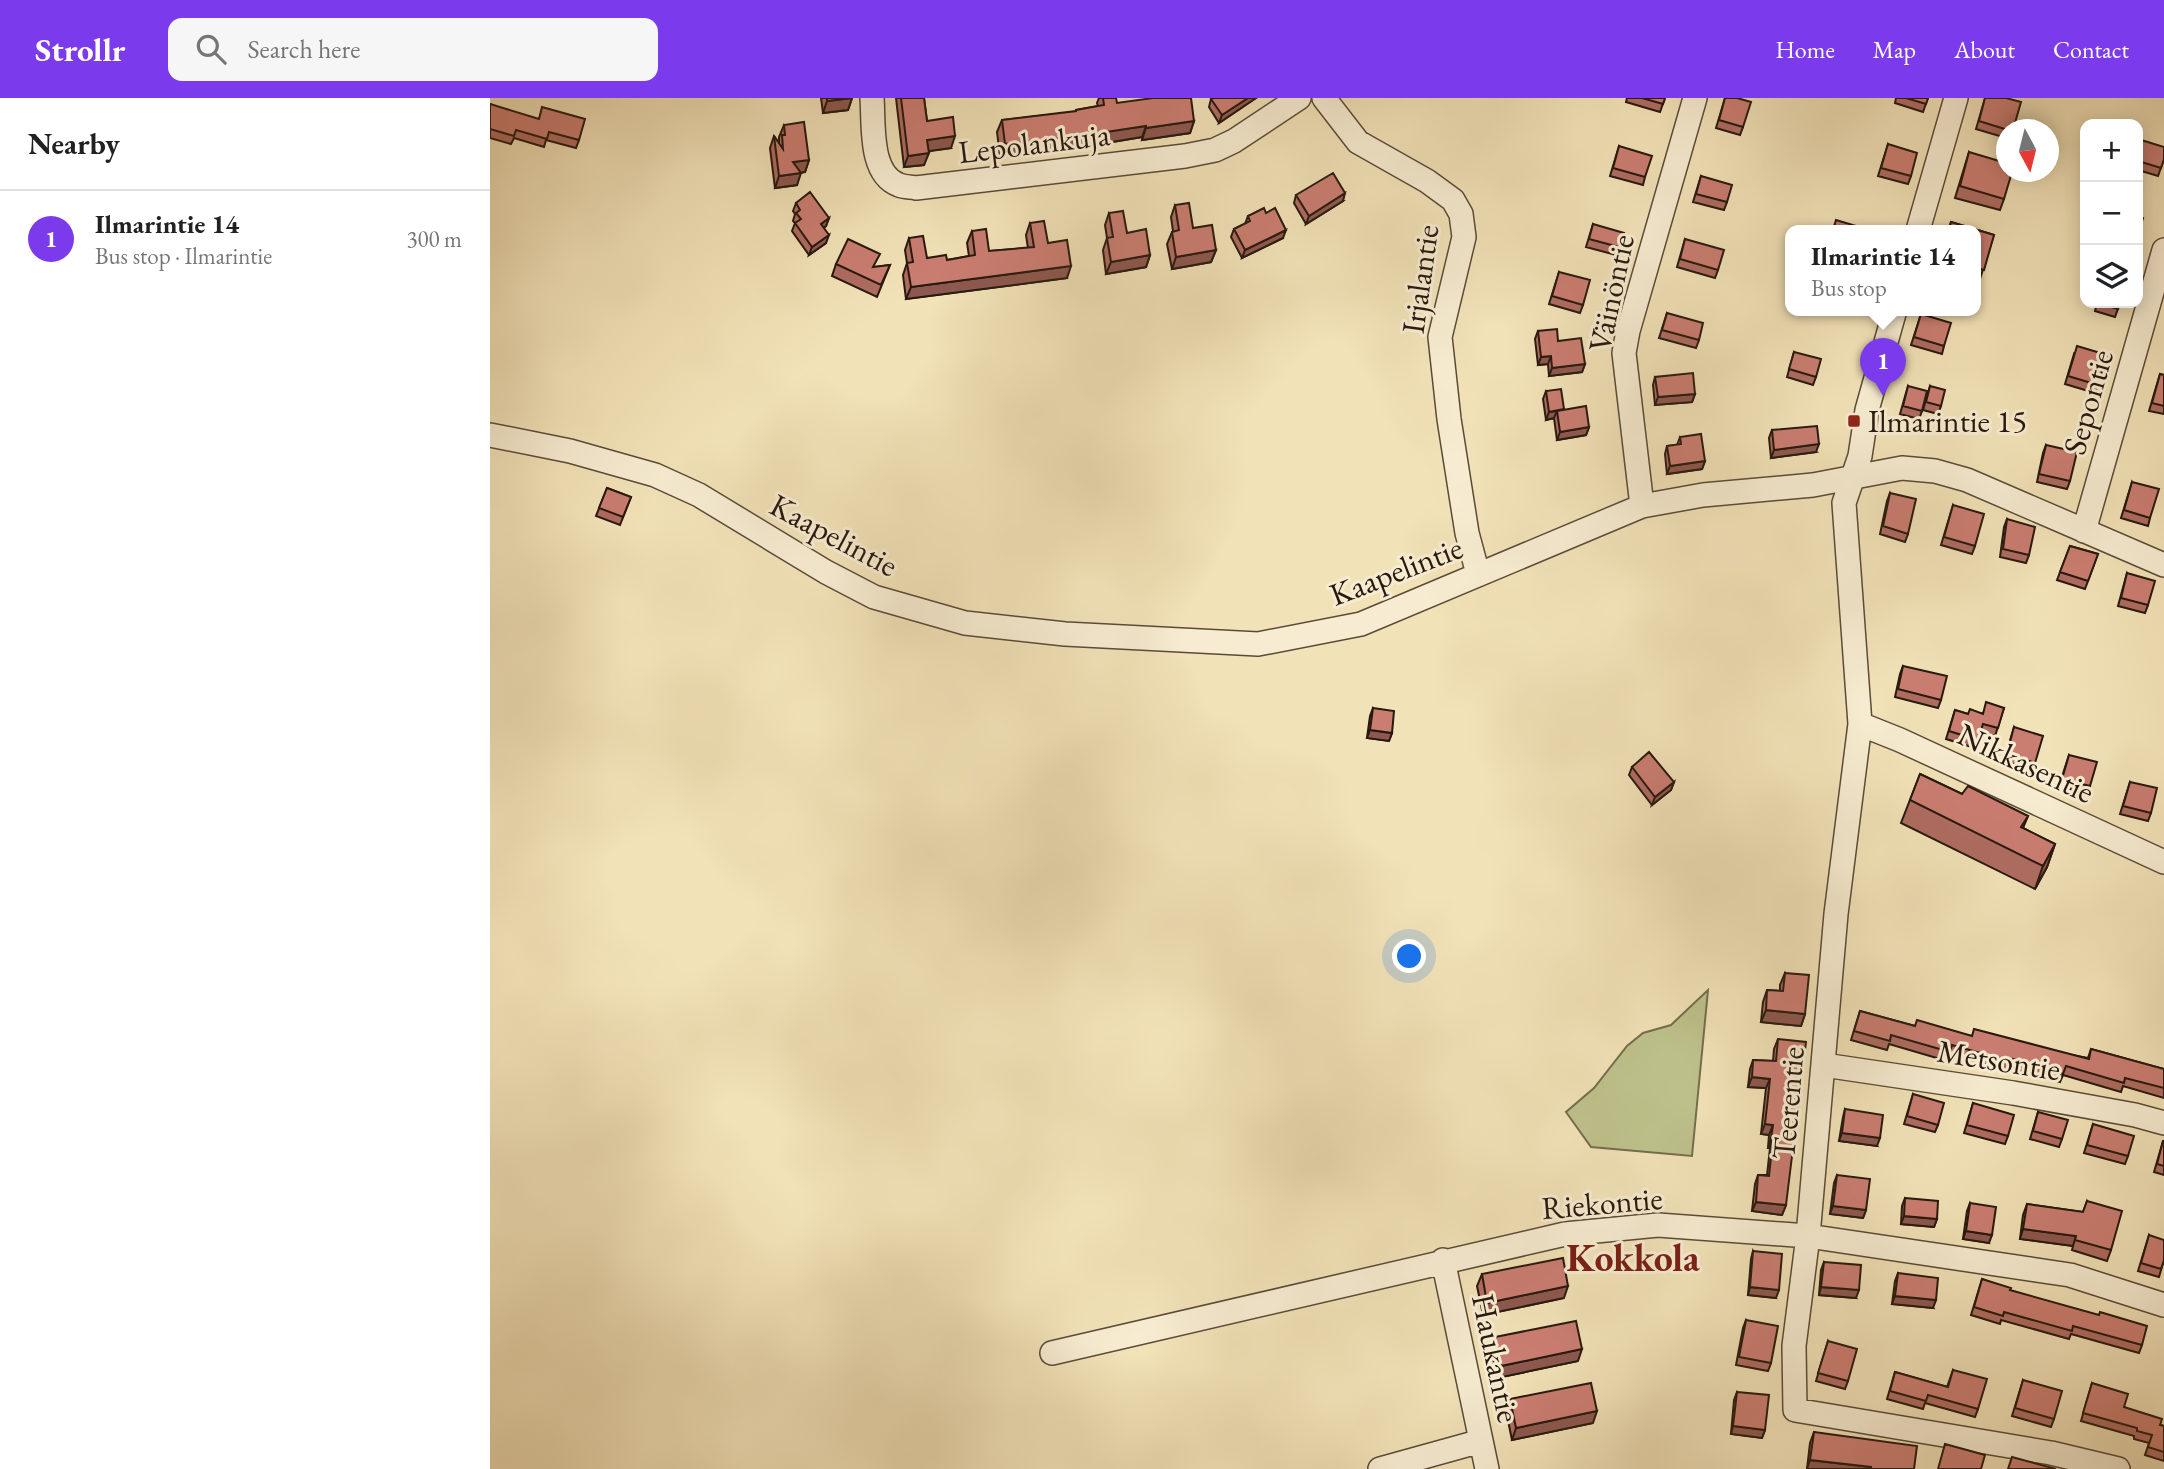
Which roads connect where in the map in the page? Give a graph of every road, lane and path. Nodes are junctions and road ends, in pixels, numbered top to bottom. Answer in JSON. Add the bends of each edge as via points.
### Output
{"nodes":[{"id":1,"x":872,"y":98,"type":"edge"},
{"id":2,"x":1299,"y":98,"type":"edge"},
{"id":3,"x":1324,"y":98,"type":"edge"},
{"id":4,"x":1695,"y":98,"type":"edge"},
{"id":5,"x":1956,"y":98,"type":"edge"},
{"id":6,"x":1919,"y":225,"type":"edge"},
{"id":7,"x":2164,"y":250,"type":"edge"},
{"id":8,"x":1893,"y":316,"type":"edge"},
{"id":9,"x":490,"y":435,"type":"edge"},
{"id":10,"x":1853,"y":477,"type":"junction"},
{"id":11,"x":1642,"y":506,"type":"junction"},
{"id":12,"x":2084,"y":531,"type":"junction"},
{"id":13,"x":2164,"y":565,"type":"edge"},
{"id":14,"x":1478,"y":574,"type":"junction"},
{"id":15,"x":1860,"y":724,"type":"junction"},
{"id":16,"x":2164,"y":862,"type":"edge"},
{"id":17,"x":1824,"y":1065,"type":"junction"},
{"id":18,"x":2164,"y":1123,"type":"edge"},
{"id":19,"x":1808,"y":1236,"type":"junction"},
{"id":20,"x":1443,"y":1260,"type":"junction"},
{"id":21,"x":2164,"y":1305,"type":"edge"},
{"id":22,"x":1052,"y":1353,"type":"dead end"},
{"id":23,"x":1480,"y":1441,"type":"junction"},
{"id":24,"x":1380,"y":1469,"type":"edge"},
{"id":25,"x":1488,"y":1469,"type":"edge"},
{"id":26,"x":2118,"y":1469,"type":"edge"}],
"edges":[{"from":1,"to":2,"type":"street","name":"Lepolankuja","via":[[878,164],[898,185],[916,188],[1215,150]]},
{"from":3,"to":14,"type":"street","name":"Irjalantie","via":[[1358,142],[1427,181],[1453,200],[1461,214],[1464,237],[1440,337],[1466,533]]},
{"from":4,"to":11,"type":"street","name":"Väinöntie","via":[[1624,353]]},
{"from":5,"to":6,"type":"street"},
{"from":7,"to":12,"type":"street","name":"Sepontie"},
{"from":8,"to":10,"type":"street","name":"Teerentie"},
{"from":9,"to":14,"type":"street","name":"Kaapelintie","via":[[655,475],[699,495],[874,597],[965,623],[1065,634],[1258,644],[1360,624]]},
{"from":10,"to":11,"type":"street","name":"Kaapelintie"},
{"from":10,"to":12,"type":"street","name":"Kaapelintie","via":[[1902,468],[1935,471]]},
{"from":10,"to":15,"type":"street","name":"Teerentie","via":[[1844,503]]},
{"from":11,"to":14,"type":"street","name":"Kaapelintie"},
{"from":12,"to":13,"type":"street","name":"Kaapelintie"},
{"from":15,"to":16,"type":"street","name":"Nikkasentie"},
{"from":15,"to":17,"type":"street","name":"Teerentie","via":[[1836,914]]},
{"from":17,"to":18,"type":"street","name":"Metsontie","via":[[2013,1093]]},
{"from":17,"to":19,"type":"street","name":"Teerentie"},
{"from":19,"to":20,"type":"street","name":"Riekontie","via":[[1658,1225],[1564,1234]]},
{"from":19,"to":21,"type":"street","name":"Riekontie","via":[[2070,1275]]},
{"from":19,"to":26,"type":"street","name":"Teerentie","via":[[1794,1346],[1795,1410],[2051,1453]]},
{"from":20,"to":22,"type":"street","name":"Riekontie"},
{"from":20,"to":23,"type":"street","name":"Haukantie"},
{"from":23,"to":24,"type":"street"},
{"from":23,"to":25,"type":"street","name":"Haukantie"}]}
